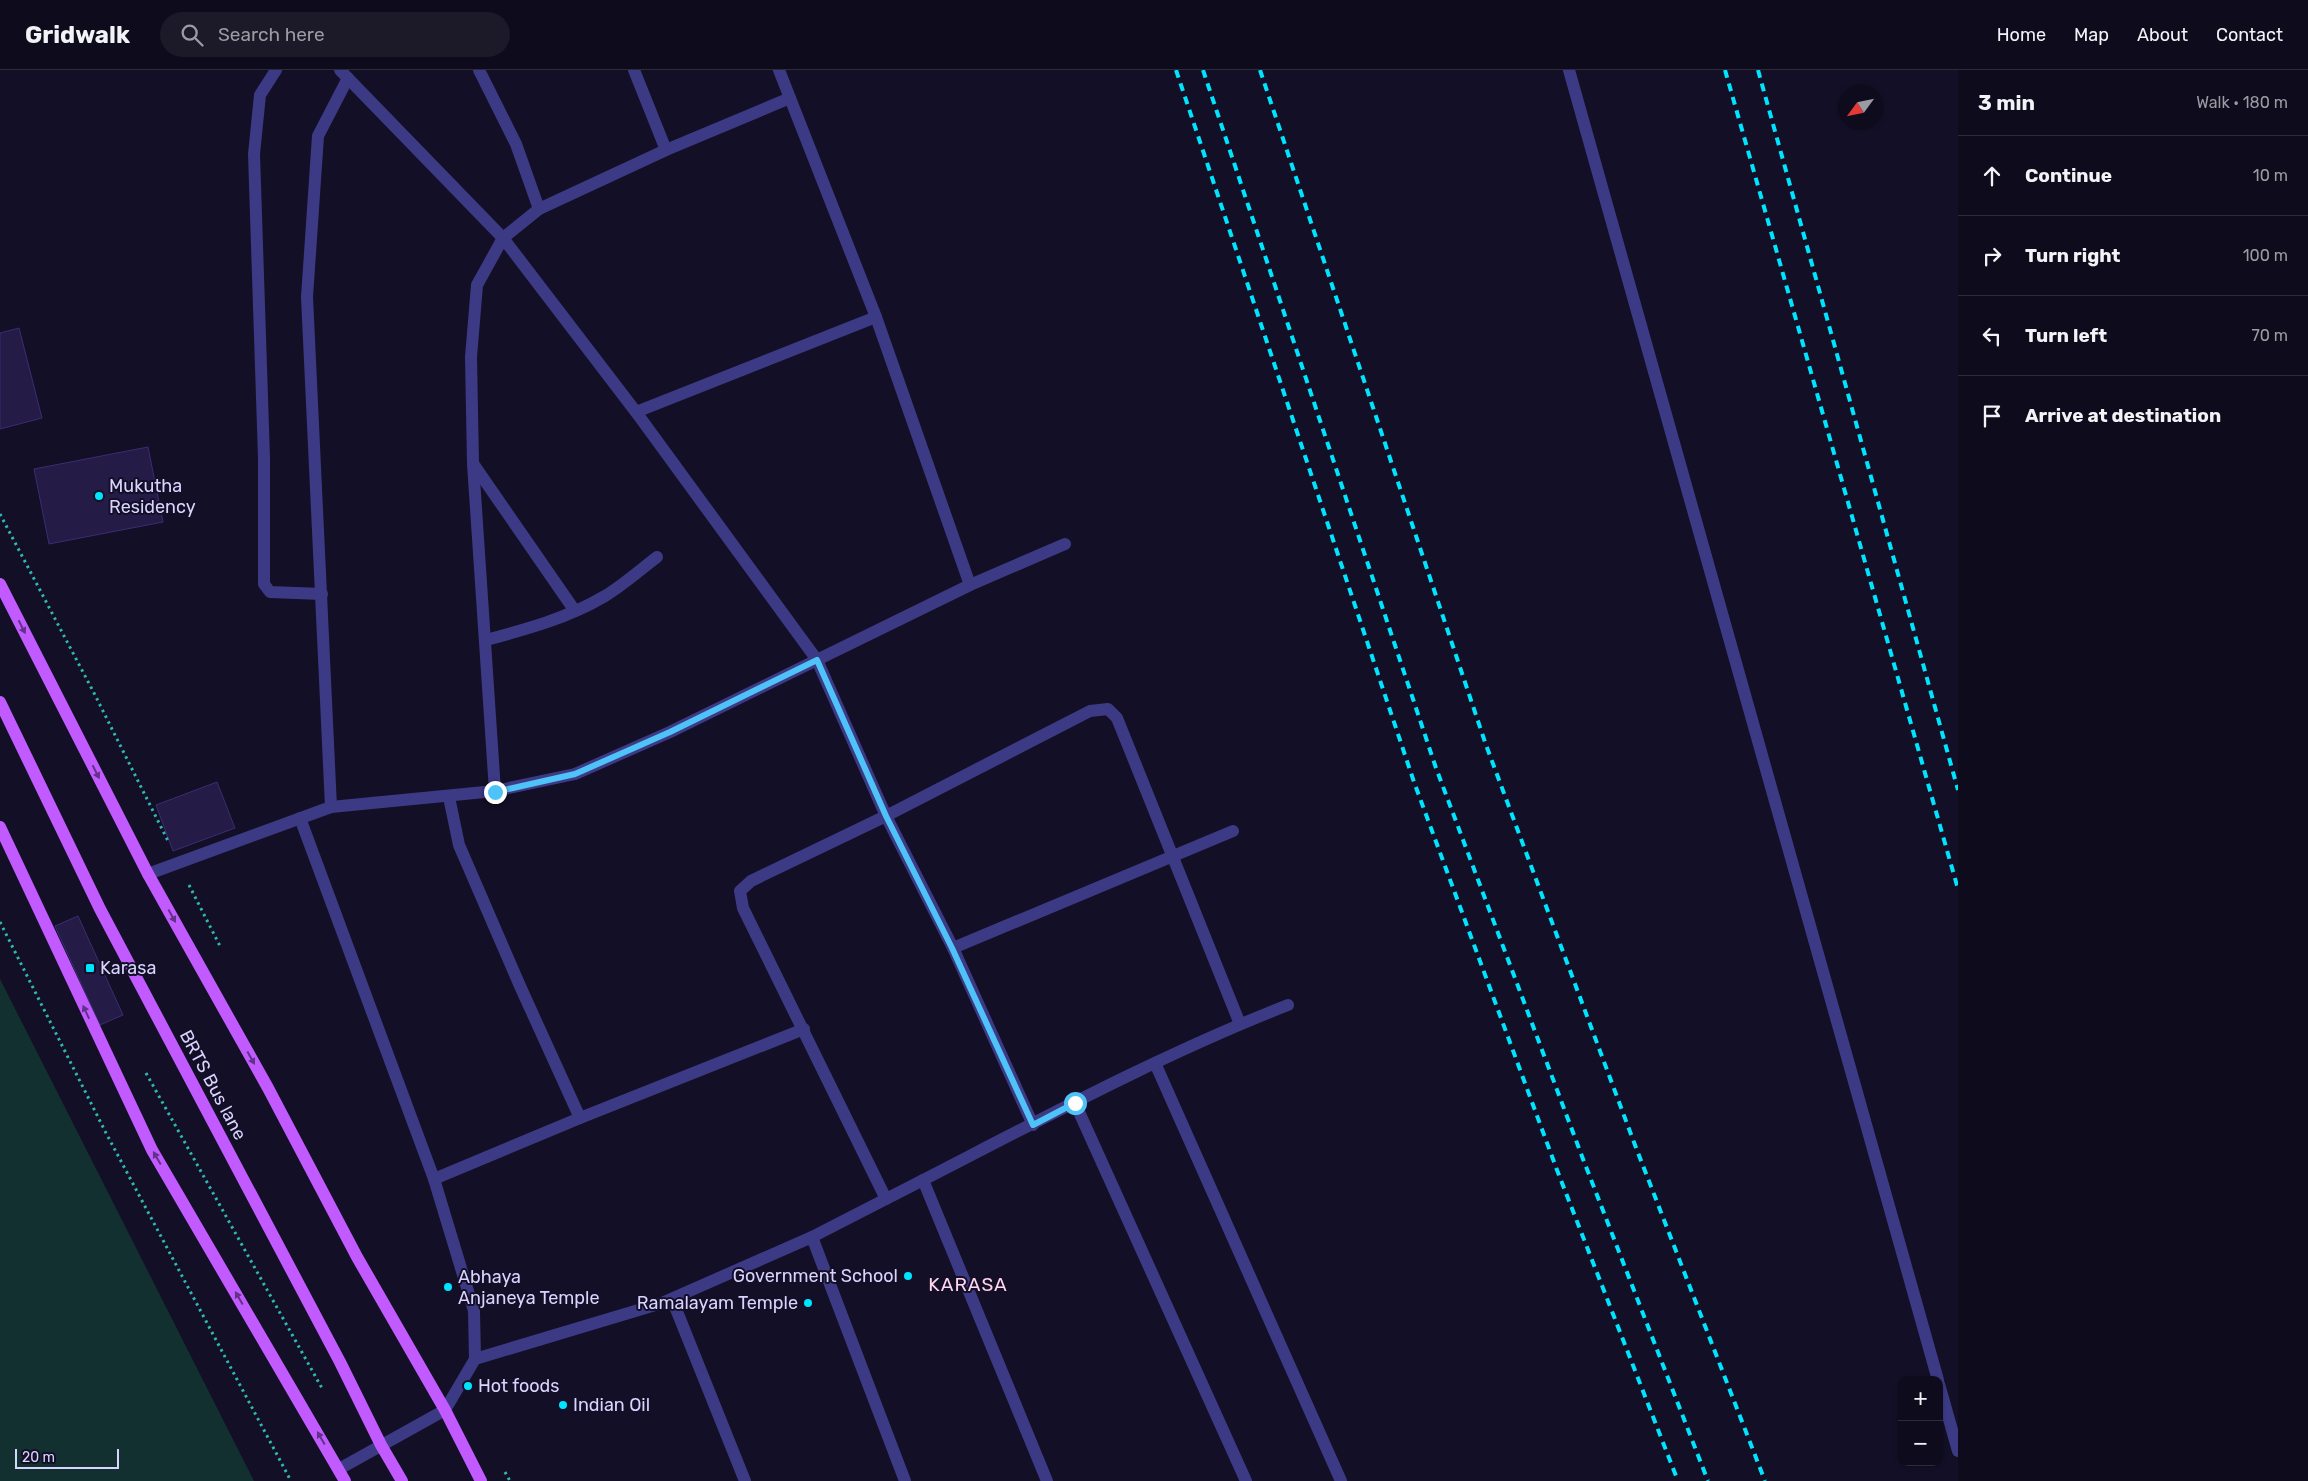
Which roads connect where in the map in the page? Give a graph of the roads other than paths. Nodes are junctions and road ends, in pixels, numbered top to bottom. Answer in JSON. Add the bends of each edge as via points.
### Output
{"nodes":[{"id":1,"x":276,"y":70,"type":"edge"},
{"id":2,"x":480,"y":70,"type":"edge"},
{"id":3,"x":634,"y":70,"type":"edge"},
{"id":4,"x":779,"y":70,"type":"edge"},
{"id":5,"x":1569,"y":70,"type":"edge"},
{"id":6,"x":343,"y":73,"type":"edge"},
{"id":7,"x":790,"y":98,"type":"junction"},
{"id":8,"x":666,"y":150,"type":"junction"},
{"id":9,"x":538,"y":210,"type":"junction"},
{"id":10,"x":503,"y":238,"type":"junction"},
{"id":11,"x":876,"y":317,"type":"junction"},
{"id":12,"x":636,"y":412,"type":"junction"},
{"id":13,"x":473,"y":464,"type":"junction"},
{"id":14,"x":1065,"y":544,"type":"dead end"},
{"id":15,"x":657,"y":556,"type":"dead end"},
{"id":16,"x":0,"y":584,"type":"edge"},
{"id":17,"x":970,"y":585,"type":"junction"},
{"id":18,"x":322,"y":594,"type":"junction"},
{"id":19,"x":575,"y":611,"type":"junction"},
{"id":20,"x":486,"y":640,"type":"junction"},
{"id":21,"x":817,"y":660,"type":"junction"},
{"id":22,"x":0,"y":702,"type":"edge"},
{"id":23,"x":495,"y":792,"type":"junction"},
{"id":24,"x":449,"y":797,"type":"junction"},
{"id":25,"x":331,"y":807,"type":"junction"},
{"id":26,"x":886,"y":816,"type":"junction"},
{"id":27,"x":295,"y":819,"type":"junction"},
{"id":28,"x":0,"y":826,"type":"edge"},
{"id":29,"x":1233,"y":831,"type":"dead end"},
{"id":30,"x":1172,"y":855,"type":"junction"},
{"id":31,"x":148,"y":874,"type":"junction"},
{"id":32,"x":952,"y":948,"type":"junction"},
{"id":33,"x":1288,"y":1005,"type":"dead end"},
{"id":34,"x":1240,"y":1024,"type":"junction"},
{"id":35,"x":804,"y":1029,"type":"junction"},
{"id":36,"x":1155,"y":1063,"type":"junction"},
{"id":37,"x":1075,"y":1103,"type":"junction"},
{"id":38,"x":580,"y":1118,"type":"junction"},
{"id":39,"x":1033,"y":1125,"type":"junction"},
{"id":40,"x":434,"y":1179,"type":"junction"},
{"id":41,"x":923,"y":1180,"type":"junction"},
{"id":42,"x":886,"y":1199,"type":"junction"},
{"id":43,"x":812,"y":1237,"type":"junction"},
{"id":44,"x":672,"y":1299,"type":"junction"},
{"id":45,"x":475,"y":1359,"type":"junction"},
{"id":46,"x":1937,"y":1376,"type":"edge"},
{"id":47,"x":1943,"y":1398,"type":"edge"},
{"id":48,"x":445,"y":1410,"type":"junction"},
{"id":49,"x":382,"y":1445,"type":"junction"},
{"id":50,"x":1958,"y":1451,"type":"edge"},
{"id":51,"x":338,"y":1469,"type":"junction"},
{"id":52,"x":345,"y":1481,"type":"edge"},
{"id":53,"x":402,"y":1481,"type":"edge"},
{"id":54,"x":481,"y":1481,"type":"edge"},
{"id":55,"x":745,"y":1481,"type":"edge"},
{"id":56,"x":905,"y":1481,"type":"edge"},
{"id":57,"x":1047,"y":1481,"type":"edge"},
{"id":58,"x":1246,"y":1481,"type":"edge"},
{"id":59,"x":1342,"y":1481,"type":"edge"}],
"edges":[{"from":1,"to":18,"type":"street","via":[[260,95],[254,154],[264,458],[264,584],[270,592]]},
{"from":2,"to":9,"type":"street","via":[[516,144]]},
{"from":3,"to":8,"type":"street"},
{"from":4,"to":7,"type":"street"},
{"from":5,"to":46,"type":"street"},
{"from":6,"to":10,"type":"street"},
{"from":6,"to":18,"type":"street","via":[[318,136],[307,297]]},
{"from":7,"to":8,"type":"street"},
{"from":7,"to":11,"type":"street"},
{"from":8,"to":9,"type":"street"},
{"from":9,"to":10,"type":"street"},
{"from":10,"to":12,"type":"street"},
{"from":10,"to":13,"type":"street","via":[[477,285],[471,358]]},
{"from":11,"to":12,"type":"street"},
{"from":11,"to":17,"type":"street"},
{"from":12,"to":21,"type":"street"},
{"from":13,"to":19,"type":"street"},
{"from":13,"to":20,"type":"street"},
{"from":14,"to":17,"type":"street"},
{"from":15,"to":19,"type":"street","via":[[606,596]]},
{"from":16,"to":31,"type":"main road","one_way":true},
{"from":17,"to":21,"type":"street"},
{"from":18,"to":25,"type":"street"},
{"from":19,"to":20,"type":"street","via":[[541,625]]},
{"from":20,"to":23,"type":"street"},
{"from":21,"to":23,"type":"street","via":[[575,774]]},
{"from":21,"to":26,"type":"street"},
{"from":22,"to":49,"type":"main road","name":"BRTS Bus lane","via":[[100,908]]},
{"from":23,"to":24,"type":"street"},
{"from":24,"to":25,"type":"street"},
{"from":24,"to":38,"type":"street","via":[[459,845]]},
{"from":25,"to":27,"type":"street"},
{"from":26,"to":30,"type":"street","via":[[1090,711],[1108,709],[1117,718]]},
{"from":26,"to":32,"type":"street"},
{"from":26,"to":35,"type":"street","via":[[751,881],[740,891],[743,908]]},
{"from":27,"to":31,"type":"street"},
{"from":27,"to":40,"type":"street"},
{"from":51,"to":28,"type":"main road","one_way":true,"via":[[152,1150]]},
{"from":29,"to":30,"type":"street"},
{"from":30,"to":32,"type":"street"},
{"from":30,"to":34,"type":"street"},
{"from":31,"to":48,"type":"main road","one_way":true,"via":[[268,1088],[357,1257]]},
{"from":32,"to":39,"type":"street"},
{"from":33,"to":34,"type":"street"},
{"from":34,"to":36,"type":"street"},
{"from":35,"to":38,"type":"street"},
{"from":35,"to":42,"type":"street"},
{"from":36,"to":37,"type":"street"},
{"from":36,"to":59,"type":"street"},
{"from":37,"to":39,"type":"street"},
{"from":37,"to":58,"type":"street"},
{"from":38,"to":40,"type":"street"},
{"from":39,"to":41,"type":"street"},
{"from":40,"to":45,"type":"street","via":[[474,1311]]},
{"from":41,"to":42,"type":"street"},
{"from":41,"to":57,"type":"street"},
{"from":42,"to":43,"type":"street"},
{"from":43,"to":44,"type":"street"},
{"from":43,"to":56,"type":"street"},
{"from":44,"to":45,"type":"street"},
{"from":44,"to":55,"type":"street"},
{"from":45,"to":48,"type":"street"},
{"from":47,"to":50,"type":"street"},
{"from":48,"to":49,"type":"street"},
{"from":48,"to":54,"type":"main road"},
{"from":49,"to":51,"type":"street"},
{"from":49,"to":53,"type":"main road","name":"BRTS Bus lane"},
{"from":51,"to":52,"type":"main road"}]}
